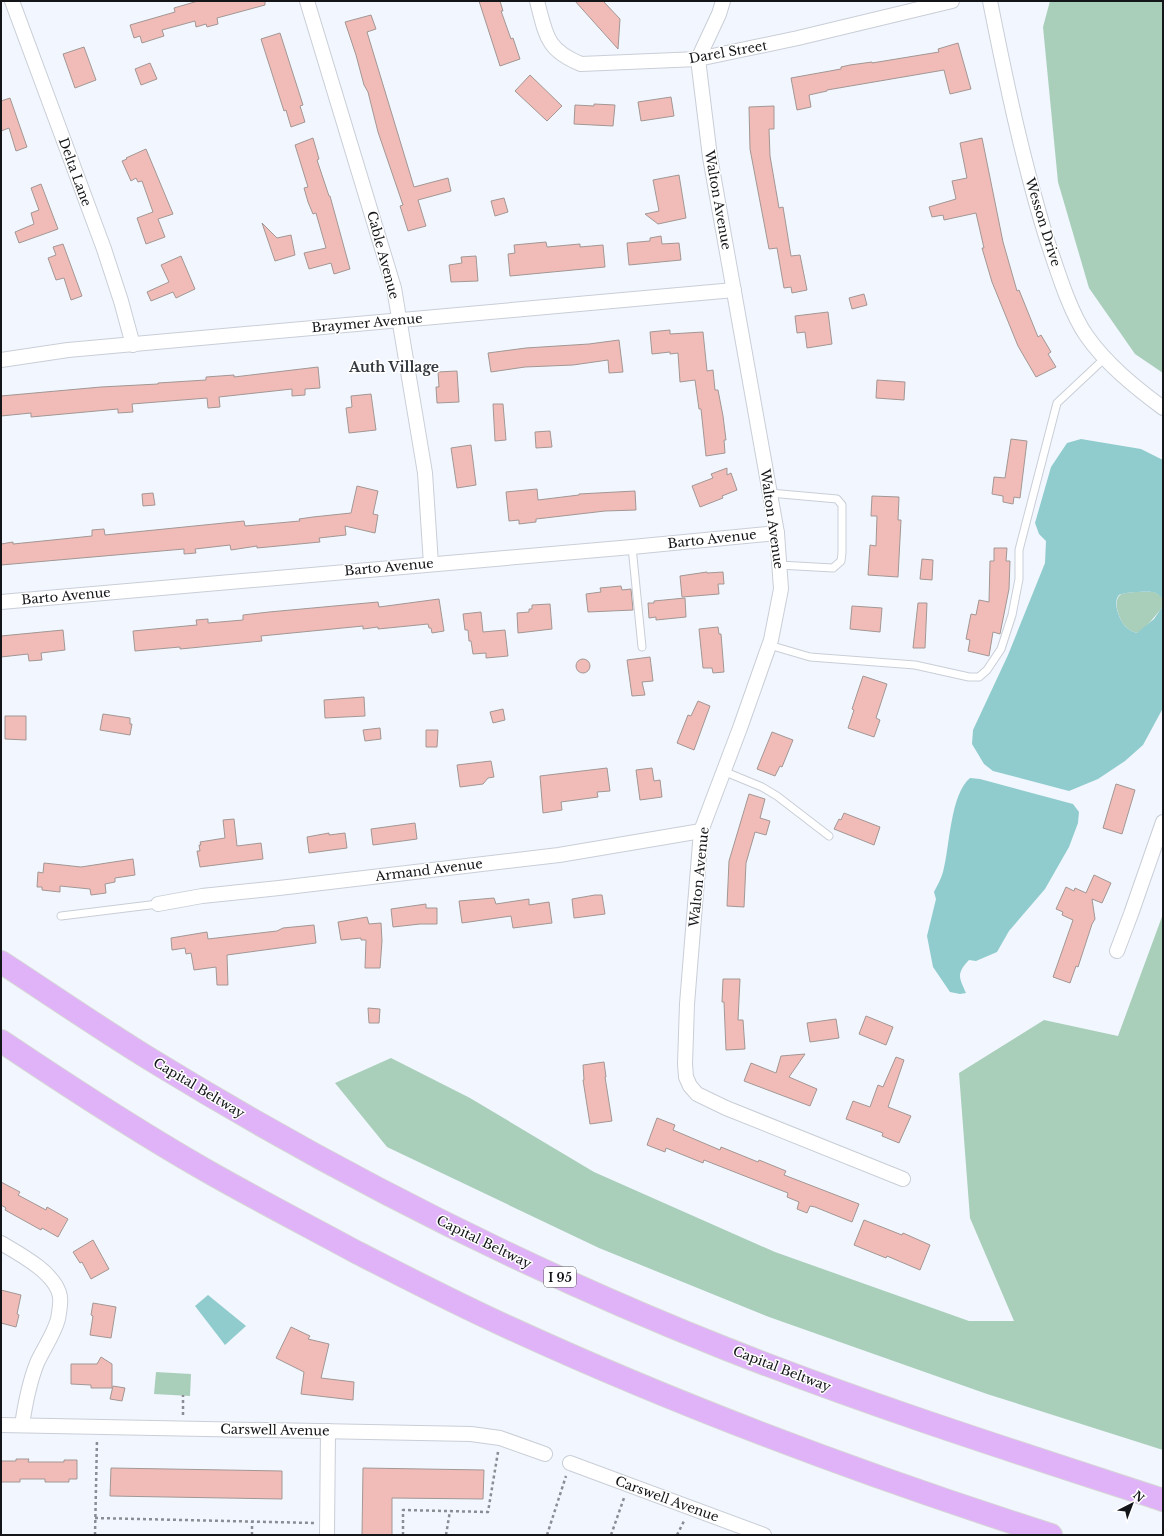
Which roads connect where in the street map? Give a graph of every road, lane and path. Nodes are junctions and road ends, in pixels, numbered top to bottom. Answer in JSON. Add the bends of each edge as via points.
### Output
{"nodes":[{"id":1,"x":12,"y":1,"type":"edge"},
{"id":2,"x":307,"y":1,"type":"edge"},
{"id":3,"x":537,"y":1,"type":"edge"},
{"id":4,"x":722,"y":1,"type":"edge"},
{"id":5,"x":952,"y":1,"type":"edge"},
{"id":6,"x":990,"y":1,"type":"edge"},
{"id":7,"x":698,"y":59,"type":"junction"},
{"id":8,"x":734,"y":290,"type":"junction"},
{"id":9,"x":399,"y":320,"type":"junction"},
{"id":10,"x":133,"y":344,"type":"junction"},
{"id":11,"x":1105,"y":358,"type":"junction"},
{"id":12,"x":1,"y":360,"type":"edge"},
{"id":13,"x":1163,"y":408,"type":"edge"},
{"id":14,"x":770,"y":493,"type":"junction"},
{"id":15,"x":777,"y":533,"type":"junction"},
{"id":16,"x":632,"y":547,"type":"junction"},
{"id":17,"x":431,"y":564,"type":"junction"},
{"id":18,"x":780,"y":565,"type":"junction"},
{"id":19,"x":1,"y":602,"type":"edge"},
{"id":20,"x":769,"y":645,"type":"junction"},
{"id":21,"x":642,"y":647,"type":"dead end"},
{"id":22,"x":723,"y":771,"type":"junction"},
{"id":23,"x":1163,"y":822,"type":"edge"},
{"id":24,"x":701,"y":831,"type":"junction"},
{"id":25,"x":829,"y":836,"type":"dead end"},
{"id":26,"x":158,"y":904,"type":"joint"},
{"id":27,"x":61,"y":916,"type":"dead end"},
{"id":28,"x":1117,"y":951,"type":"dead end"},
{"id":29,"x":1,"y":962,"type":"edge"},
{"id":30,"x":1,"y":1041,"type":"edge"},
{"id":31,"x":903,"y":1179,"type":"dead end"},
{"id":32,"x":1,"y":1243,"type":"edge"},
{"id":33,"x":183,"y":1395,"type":"dead end"},
{"id":34,"x":1,"y":1425,"type":"edge"},
{"id":35,"x":22,"y":1425,"type":"junction"},
{"id":36,"x":97,"y":1427,"type":"junction"},
{"id":37,"x":183,"y":1428,"type":"junction"},
{"id":38,"x":328,"y":1431,"type":"junction"},
{"id":39,"x":500,"y":1438,"type":"junction"},
{"id":40,"x":545,"y":1454,"type":"dead end"},
{"id":41,"x":570,"y":1463,"type":"joint"},
{"id":42,"x":628,"y":1485,"type":"junction"},
{"id":43,"x":1163,"y":1500,"type":"edge"},
{"id":44,"x":450,"y":1511,"type":"junction"},
{"id":45,"x":95,"y":1518,"type":"junction"},
{"id":46,"x":252,"y":1522,"type":"junction"},
{"id":47,"x":327,"y":1529,"type":"edge"},
{"id":48,"x":95,"y":1535,"type":"edge"},
{"id":49,"x":252,"y":1535,"type":"edge"},
{"id":50,"x":403,"y":1535,"type":"edge"},
{"id":51,"x":446,"y":1535,"type":"edge"},
{"id":52,"x":547,"y":1535,"type":"edge"},
{"id":53,"x":611,"y":1535,"type":"edge"},
{"id":54,"x":764,"y":1535,"type":"edge"},
{"id":55,"x":1051,"y":1535,"type":"edge"}],
"edges":[{"from":1,"to":10,"type":"street","name":"Delta Lane","via":[[104,249]]},
{"from":2,"to":9,"type":"street","name":"Cable Avenue","via":[[394,288]]},
{"from":3,"to":7,"type":"street","name":"Darel Street","via":[[550,43],[557,52],[581,64]]},
{"from":4,"to":7,"type":"street","via":[[719,14]]},
{"from":5,"to":7,"type":"street","name":"Darel Street"},
{"from":6,"to":11,"type":"street","name":"Wesson Drive","via":[[1009,97],[1034,198],[1058,274],[1086,335]]},
{"from":7,"to":8,"type":"street","name":"Walton Avenue","via":[[710,158]]},
{"from":8,"to":9,"type":"street","name":"Braymer Avenue"},
{"from":8,"to":14,"type":"street","name":"Walton Avenue"},
{"from":9,"to":10,"type":"street","name":"Braymer Avenue"},
{"from":9,"to":17,"type":"street","name":"Cable Avenue","via":[[425,473]]},
{"from":10,"to":12,"type":"street","name":"Braymer Avenue"},
{"from":11,"to":13,"type":"street","name":"Wesson Drive"},
{"from":11,"to":20,"type":"lane","via":[[1057,403],[1020,550],[1019,579],[1012,615],[1001,649],[979,677],[915,666],[810,656]]},
{"from":14,"to":15,"type":"street","name":"Walton Avenue"},
{"from":14,"to":18,"type":"lane","via":[[837,498],[842,505],[841,561],[833,568]]},
{"from":15,"to":16,"type":"street","name":"Barto Avenue"},
{"from":15,"to":18,"type":"street","name":"Walton Avenue"},
{"from":16,"to":17,"type":"street","name":"Barto Avenue"},
{"from":16,"to":21,"type":"lane"},
{"from":17,"to":19,"type":"street","name":"Barto Avenue"},
{"from":18,"to":20,"type":"street","name":"Walton Avenue","via":[[781,589]]},
{"from":20,"to":22,"type":"street","name":"Walton Avenue"},
{"from":22,"to":24,"type":"street","name":"Walton Avenue"},
{"from":22,"to":25,"type":"lane","via":[[772,793]]},
{"from":23,"to":28,"type":"street"},
{"from":24,"to":26,"type":"street","name":"Armand Avenue","via":[[559,856],[202,896]]},
{"from":24,"to":31,"type":"street","name":"Walton Avenue","via":[[687,1004],[685,1064],[690,1086],[697,1094],[726,1108]]},
{"from":26,"to":27,"type":"lane"},
{"from":29,"to":43,"type":"highway","name":"Capital Beltway","number":"I 95","via":[[157,1064],[245,1115],[436,1219],[538,1268],[724,1348],[836,1390]]},
{"from":30,"to":55,"type":"highway","via":[[212,1174],[400,1274],[509,1328],[684,1403],[806,1451]]},
{"from":32,"to":35,"type":"street","via":[[31,1261],[57,1288],[61,1298],[58,1319],[37,1364]]},
{"from":33,"to":37,"type":"path"},
{"from":34,"to":35,"type":"street","name":"Carswell Avenue"},
{"from":35,"to":36,"type":"street","name":"Carswell Avenue"},
{"from":36,"to":37,"type":"street","name":"Carswell Avenue"},
{"from":36,"to":45,"type":"path"},
{"from":37,"to":38,"type":"street","name":"Carswell Avenue"},
{"from":38,"to":39,"type":"street","name":"Carswell Avenue","via":[[470,1434]]},
{"from":38,"to":47,"type":"street"},
{"from":39,"to":40,"type":"street","name":"Carswell Avenue"},
{"from":39,"to":44,"type":"path","via":[[488,1512]]},
{"from":41,"to":42,"type":"street","name":"Carswell Avenue"},
{"from":41,"to":52,"type":"path"},
{"from":42,"to":53,"type":"path"},
{"from":42,"to":54,"type":"street","name":"Carswell Avenue"},
{"from":44,"to":50,"type":"path","via":[[403,1510]]},
{"from":44,"to":51,"type":"path"},
{"from":45,"to":46,"type":"path"},
{"from":45,"to":48,"type":"path"},
{"from":46,"to":47,"type":"path"},
{"from":46,"to":49,"type":"path"}]}
